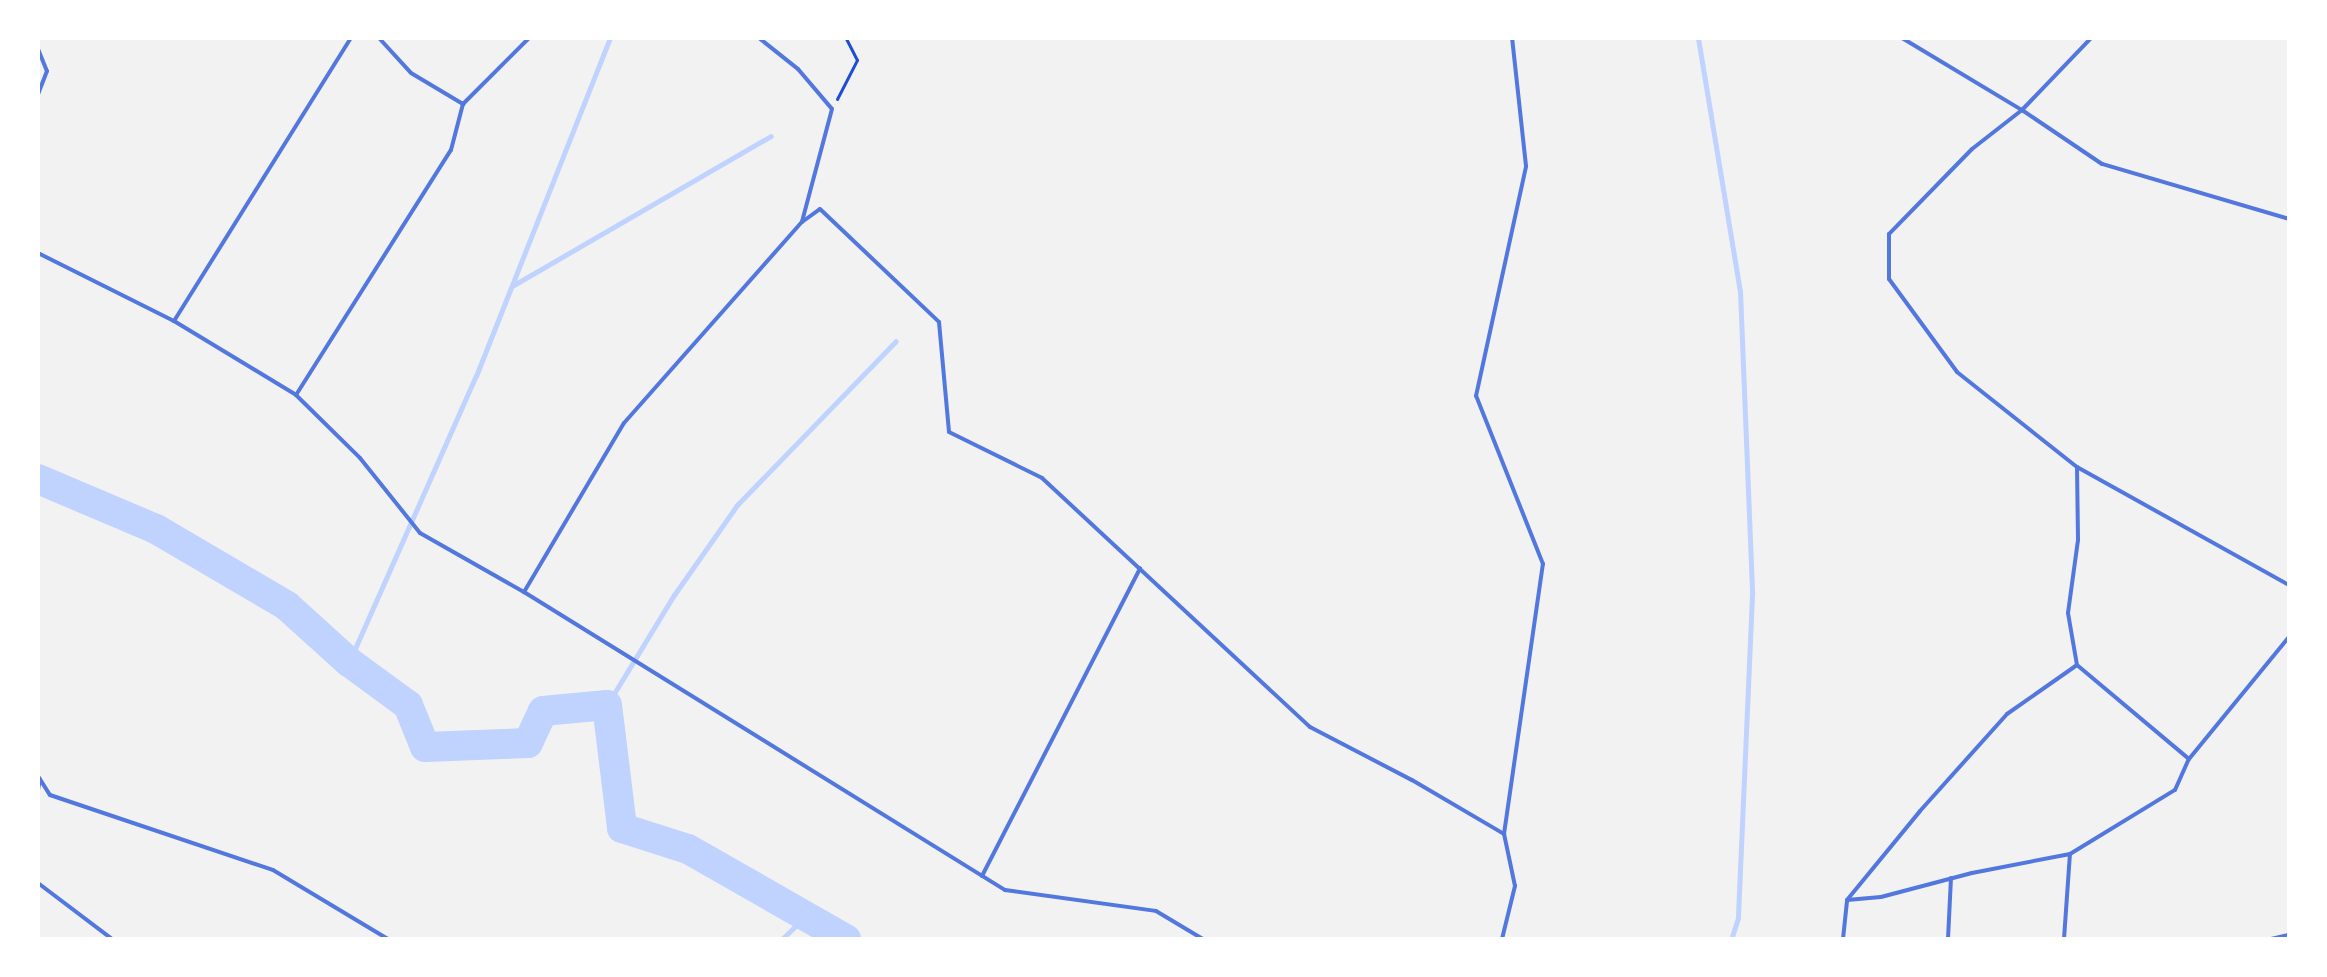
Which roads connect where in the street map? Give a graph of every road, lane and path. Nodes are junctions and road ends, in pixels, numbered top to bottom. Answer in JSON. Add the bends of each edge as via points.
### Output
{"nodes":[{"id":1,"x":351,"y":38,"type":"edge"},
{"id":2,"x":379,"y":38,"type":"edge"},
{"id":3,"x":529,"y":38,"type":"edge"},
{"id":4,"x":759,"y":38,"type":"edge"},
{"id":5,"x":846,"y":38,"type":"edge"},
{"id":6,"x":1512,"y":38,"type":"edge"},
{"id":7,"x":1902,"y":38,"type":"edge"},
{"id":8,"x":2091,"y":38,"type":"edge"},
{"id":9,"x":38,"y":49,"type":"edge"},
{"id":10,"x":38,"y":94,"type":"edge"},
{"id":11,"x":463,"y":104,"type":"junction"},
{"id":12,"x":832,"y":109,"type":"junction"},
{"id":13,"x":2022,"y":110,"type":"junction"},
{"id":14,"x":2289,"y":219,"type":"edge"},
{"id":15,"x":802,"y":222,"type":"junction"},
{"id":16,"x":38,"y":253,"type":"edge"},
{"id":17,"x":174,"y":321,"type":"junction"},
{"id":18,"x":296,"y":395,"type":"junction"},
{"id":19,"x":2077,"y":467,"type":"junction"},
{"id":20,"x":1140,"y":568,"type":"junction"},
{"id":21,"x":2289,"y":585,"type":"edge"},
{"id":22,"x":524,"y":592,"type":"junction"},
{"id":23,"x":2289,"y":637,"type":"edge"},
{"id":24,"x":2077,"y":665,"type":"junction"},
{"id":25,"x":2189,"y":759,"type":"junction"},
{"id":26,"x":39,"y":778,"type":"edge"},
{"id":27,"x":38,"y":790,"type":"edge"},
{"id":28,"x":1504,"y":834,"type":"junction"},
{"id":29,"x":2070,"y":854,"type":"junction"},
{"id":30,"x":982,"y":876,"type":"junction"},
{"id":31,"x":1951,"y":878,"type":"junction"},
{"id":32,"x":38,"y":883,"type":"edge"},
{"id":33,"x":1847,"y":900,"type":"junction"},
{"id":34,"x":2289,"y":935,"type":"edge"},
{"id":35,"x":112,"y":939,"type":"edge"},
{"id":36,"x":388,"y":939,"type":"edge"},
{"id":37,"x":1203,"y":939,"type":"edge"},
{"id":38,"x":1502,"y":939,"type":"edge"},
{"id":39,"x":1843,"y":939,"type":"edge"},
{"id":40,"x":1948,"y":939,"type":"edge"},
{"id":41,"x":2064,"y":939,"type":"edge"},
{"id":42,"x":2271,"y":939,"type":"edge"}],
"edges":[{"from":1,"to":17,"type":"lane"},
{"from":2,"to":11,"type":"lane","via":[[411,73]]},
{"from":3,"to":11,"type":"lane"},
{"from":4,"to":12,"type":"lane","via":[[798,69]]},
{"from":5,"to":12,"type":"path","via":[[857,60]]},
{"from":6,"to":28,"type":"lane","via":[[1526,166],[1476,396],[1543,564]]},
{"from":7,"to":13,"type":"lane"},
{"from":8,"to":13,"type":"lane"},
{"from":9,"to":10,"type":"lane","via":[[47,71]]},
{"from":11,"to":18,"type":"lane","via":[[451,150]]},
{"from":12,"to":15,"type":"lane"},
{"from":13,"to":14,"type":"lane","via":[[2102,164]]},
{"from":13,"to":19,"type":"lane","via":[[1972,149],[1889,234],[1889,279],[1957,372]]},
{"from":15,"to":20,"type":"lane","via":[[820,209],[939,322],[949,432],[1042,478]]},
{"from":15,"to":22,"type":"lane","via":[[624,423]]},
{"from":16,"to":17,"type":"lane"},
{"from":17,"to":18,"type":"lane"},
{"from":18,"to":22,"type":"lane","via":[[360,458],[419,532]]},
{"from":19,"to":21,"type":"lane"},
{"from":19,"to":24,"type":"lane","via":[[2078,540],[2068,613]]},
{"from":20,"to":28,"type":"lane","via":[[1310,727]]},
{"from":20,"to":30,"type":"lane"},
{"from":22,"to":30,"type":"lane"},
{"from":23,"to":25,"type":"lane"},
{"from":24,"to":25,"type":"lane"},
{"from":24,"to":33,"type":"lane","via":[[2007,714]]},
{"from":25,"to":29,"type":"lane","via":[[2175,790]]},
{"from":26,"to":27,"type":"lane"},
{"from":26,"to":36,"type":"lane","via":[[50,795],[273,870]]},
{"from":28,"to":38,"type":"lane","via":[[1515,886]]},
{"from":29,"to":31,"type":"lane"},
{"from":29,"to":41,"type":"lane"},
{"from":30,"to":37,"type":"lane","via":[[1005,890],[1156,911]]},
{"from":31,"to":33,"type":"lane","via":[[1881,897]]},
{"from":31,"to":40,"type":"lane"},
{"from":32,"to":35,"type":"lane"},
{"from":33,"to":39,"type":"lane"},
{"from":34,"to":42,"type":"lane"}]}
